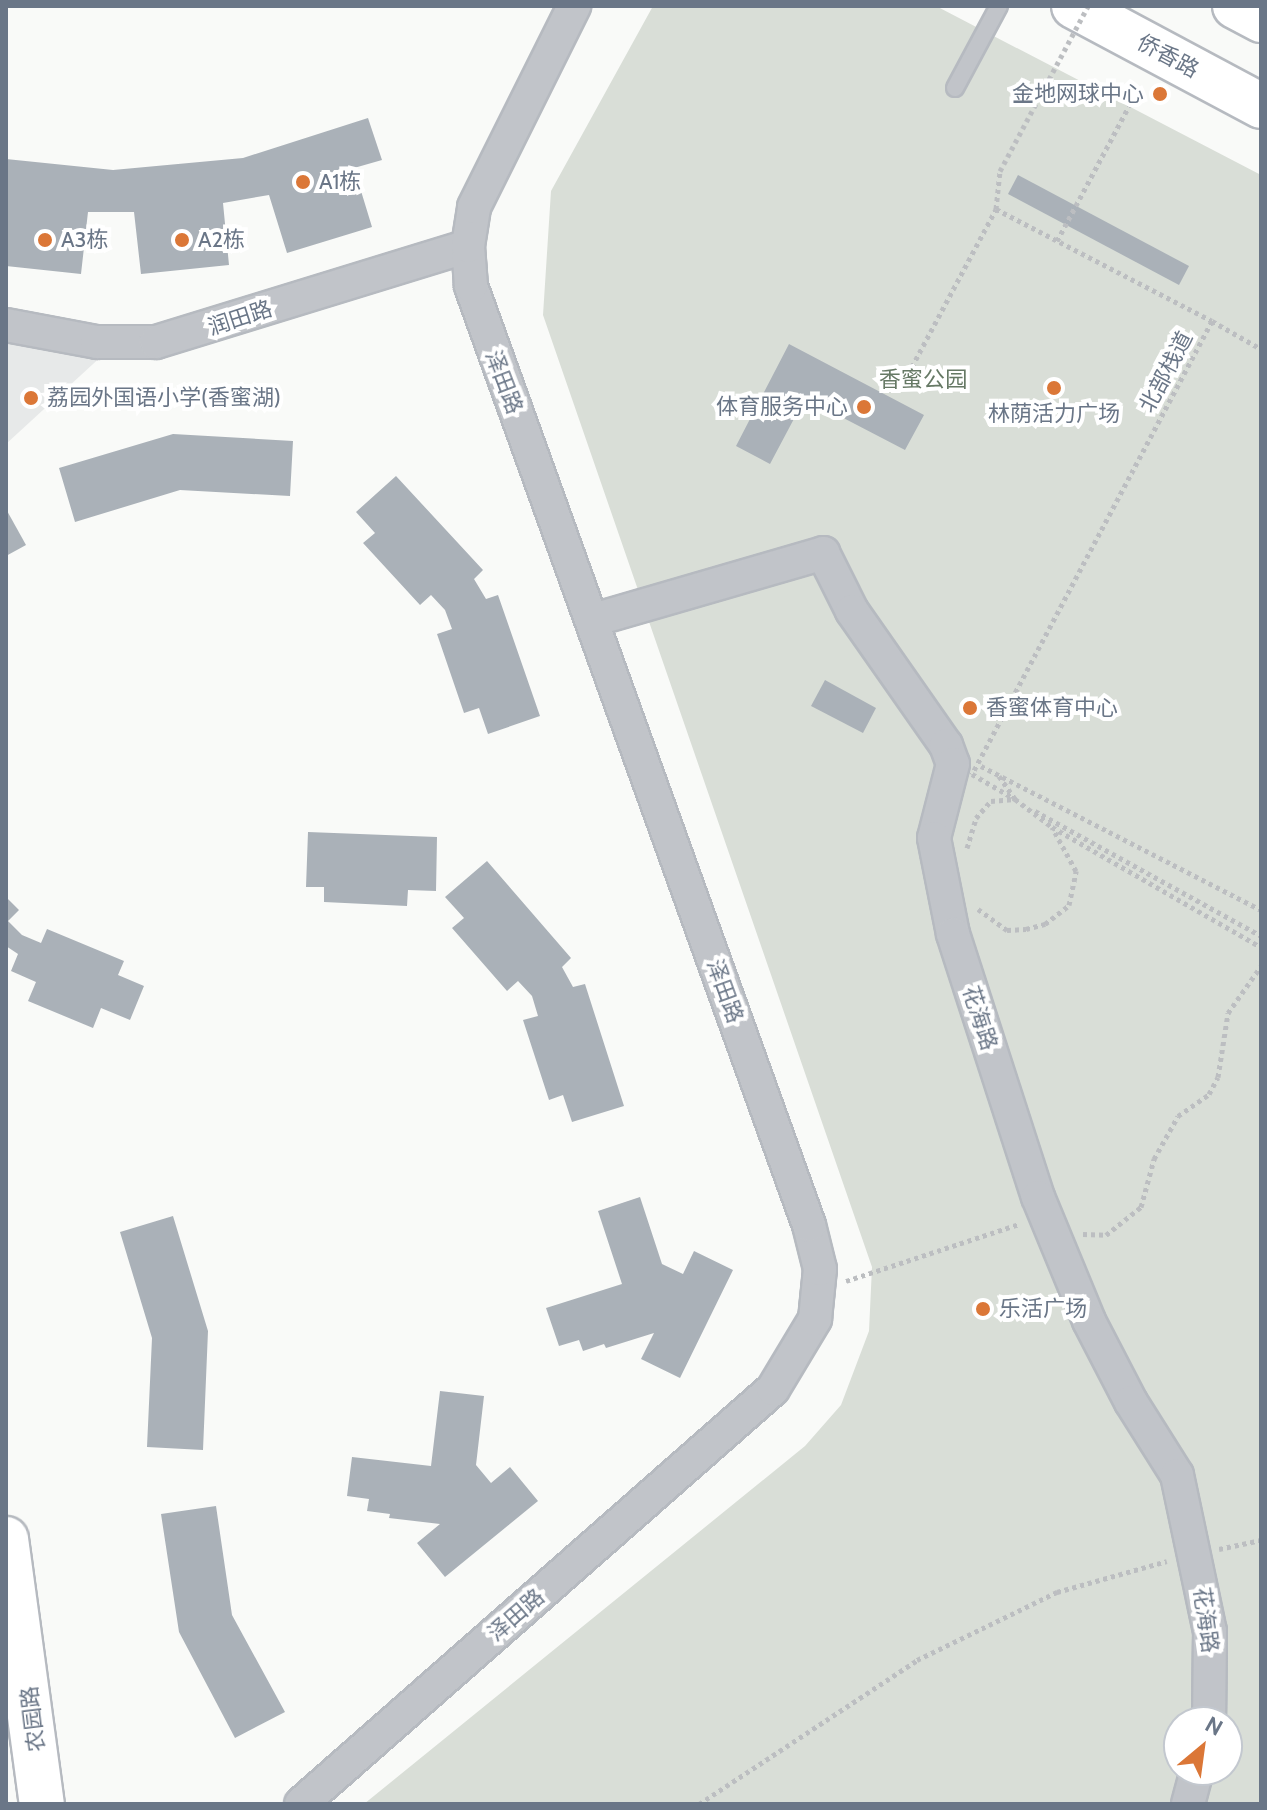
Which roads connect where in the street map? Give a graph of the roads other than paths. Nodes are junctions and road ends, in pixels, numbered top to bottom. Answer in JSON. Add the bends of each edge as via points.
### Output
{"nodes":[{"id":1,"x":574,"y":6,"type":"edge"},
{"id":2,"x":999,"y":6,"type":"edge"},
{"id":3,"x":1074,"y":6,"type":"edge"},
{"id":4,"x":1235,"y":6,"type":"edge"},
{"id":5,"x":1261,"y":20,"type":"edge"},
{"id":6,"x":955,"y":88,"type":"dead end"},
{"id":7,"x":1261,"y":106,"type":"edge"},
{"id":8,"x":468,"y":246,"type":"junction"},
{"id":9,"x":6,"y":325,"type":"edge"},
{"id":10,"x":593,"y":620,"type":"junction"},
{"id":11,"x":6,"y":1539,"type":"edge"},
{"id":12,"x":1209,"y":1706,"type":"edge"},
{"id":13,"x":42,"y":1804,"type":"edge"},
{"id":14,"x":301,"y":1804,"type":"edge"}],
"edges":[{"from":1,"to":8,"type":"street","name":"泽田路","via":[[483,184]]},
{"from":2,"to":6,"type":"lane"},
{"from":3,"to":7,"type":"main road","name":"侨香路"},
{"from":4,"to":5,"type":"main road"},
{"from":8,"to":9,"type":"street","name":"润田路","via":[[156,342],[97,342]]},
{"from":8,"to":10,"type":"street","name":"泽田路","via":[[479,315]]},
{"from":10,"to":12,"type":"street","name":"花海路","via":[[823,553],[852,611],[946,745],[953,764],[935,822],[935,866],[1048,1220],[1089,1321],[1177,1475],[1210,1631]]},
{"from":10,"to":14,"type":"street","name":"泽田路","via":[[809,1225],[820,1269],[815,1319],[773,1389]]},
{"from":11,"to":13,"type":"main road","name":"农园路"}]}
